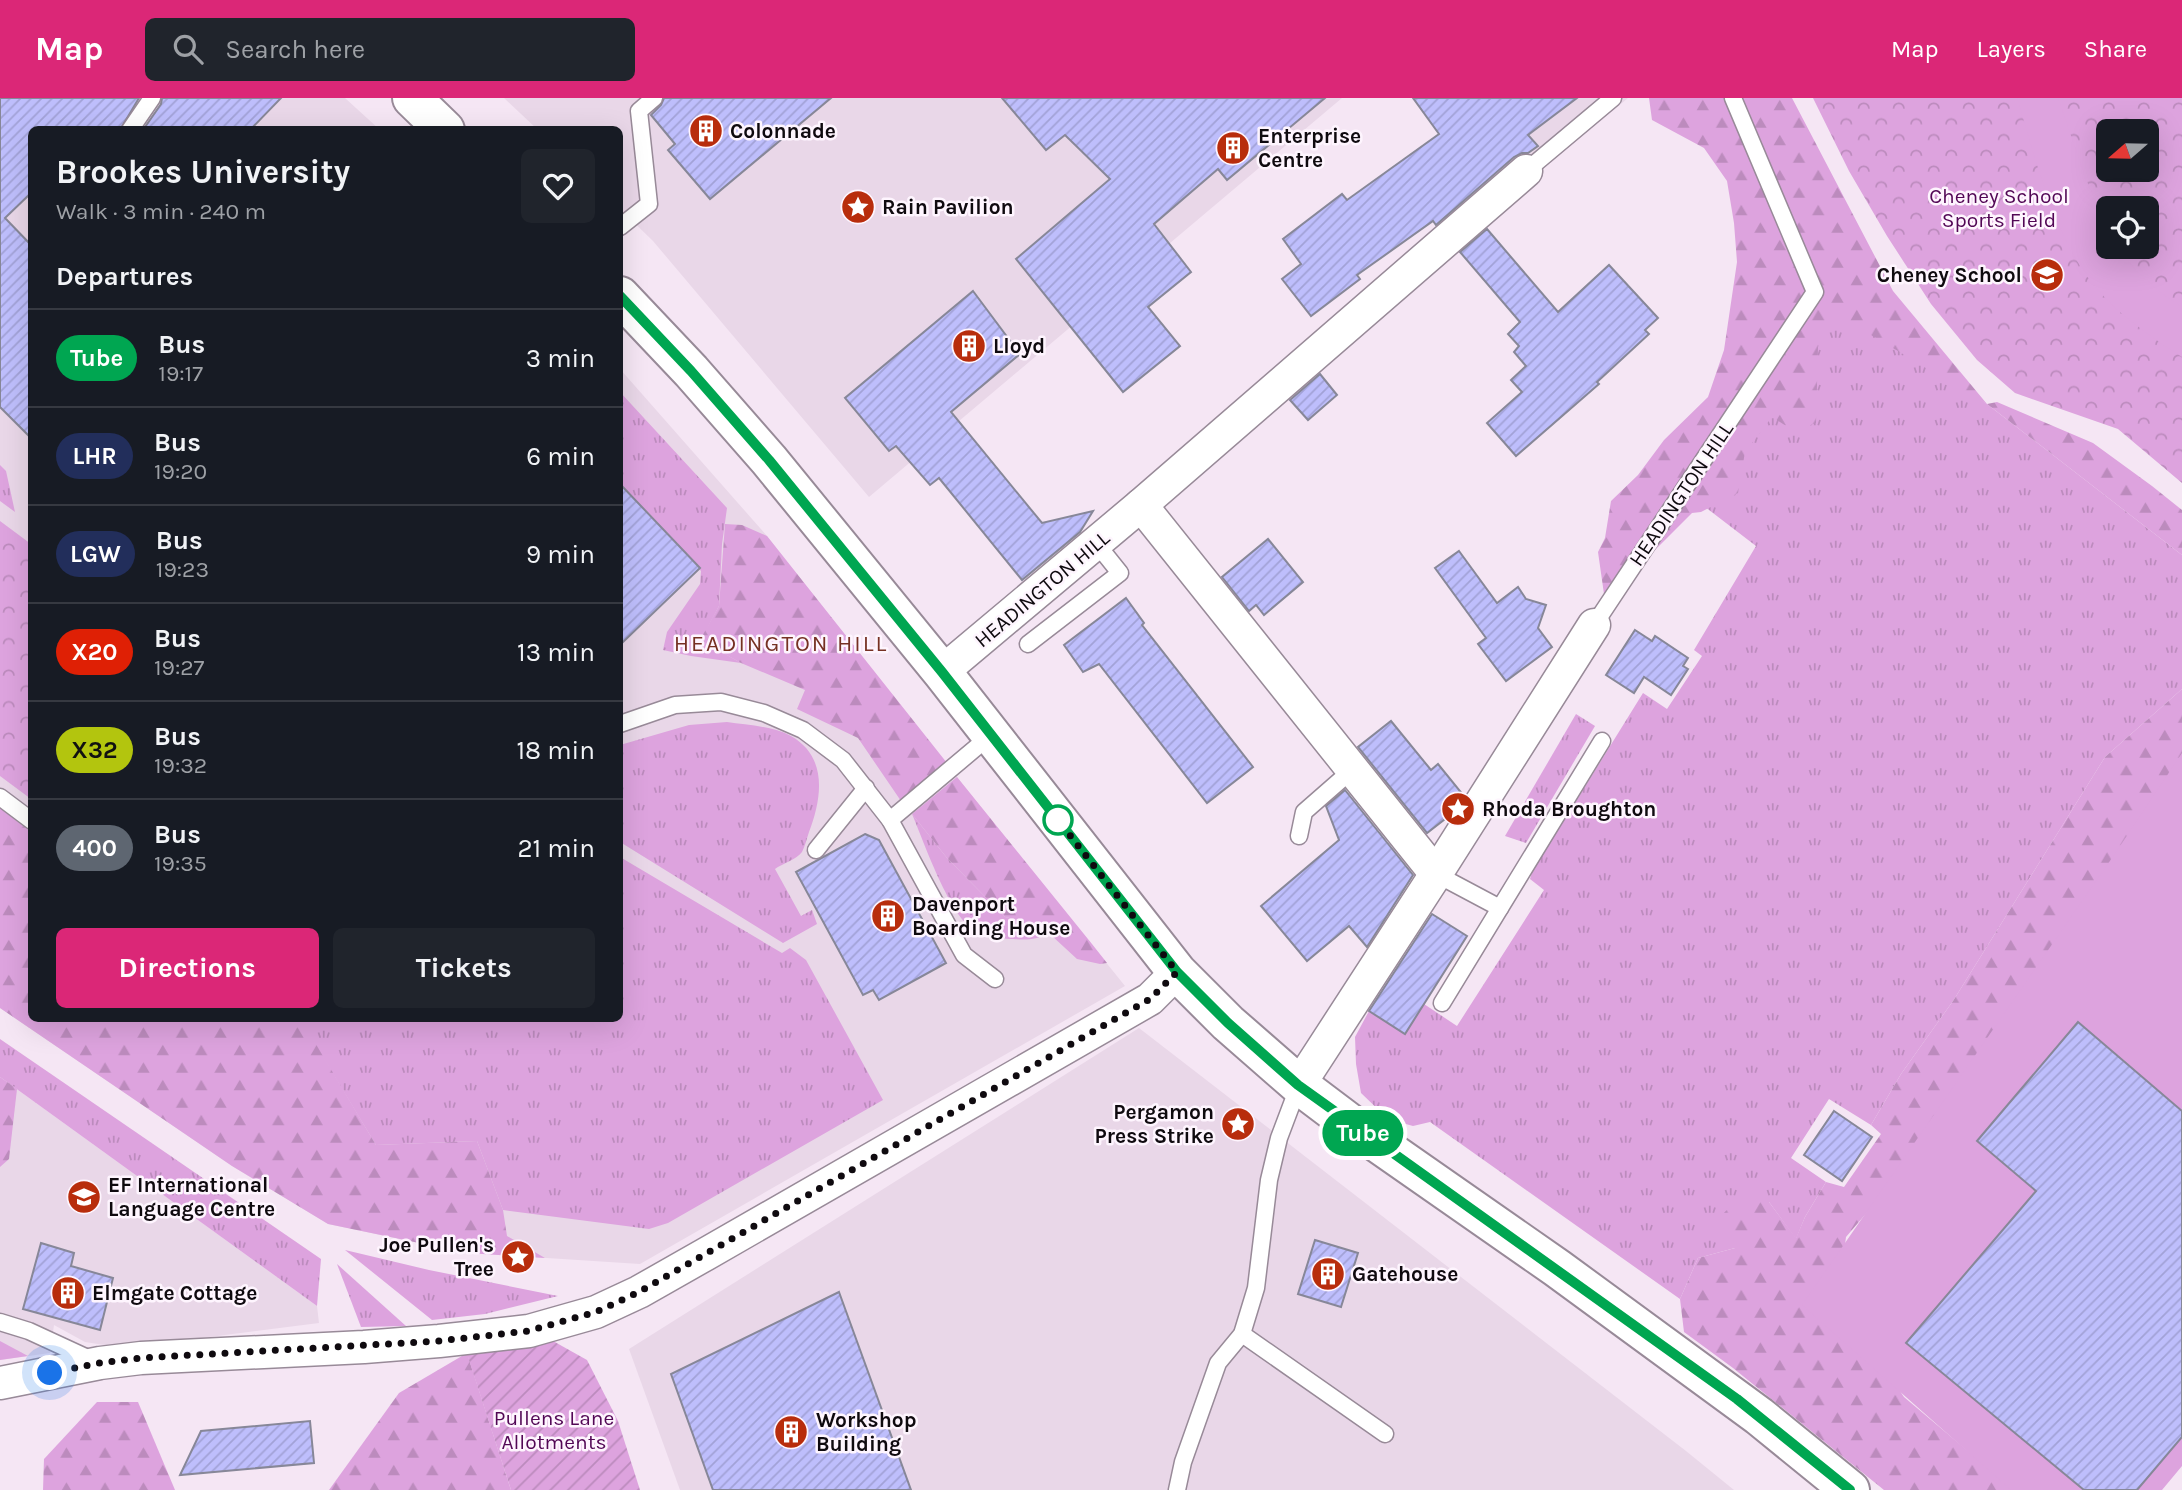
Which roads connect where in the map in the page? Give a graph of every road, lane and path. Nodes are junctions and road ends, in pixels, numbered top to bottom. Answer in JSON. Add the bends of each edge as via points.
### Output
{"nodes":[{"id":1,"x":152,"y":98,"type":"edge"},
{"id":2,"x":412,"y":98,"type":"edge"},
{"id":3,"x":654,"y":98,"type":"edge"},
{"id":4,"x":1613,"y":98,"type":"edge"},
{"id":5,"x":1733,"y":98,"type":"edge"},
{"id":6,"x":133,"y":126,"type":"edge"},
{"id":7,"x":441,"y":126,"type":"edge"},
{"id":8,"x":1526,"y":171,"type":"joint"},
{"id":9,"x":623,"y":225,"type":"edge"},
{"id":10,"x":623,"y":299,"type":"edge"},
{"id":11,"x":1141,"y":505,"type":"junction"},
{"id":12,"x":1096,"y":543,"type":"junction"},
{"id":13,"x":1594,"y":625,"type":"joint"},
{"id":14,"x":1028,"y":644,"type":"dead end"},
{"id":15,"x":942,"y":672,"type":"junction"},
{"id":16,"x":623,"y":723,"type":"edge"},
{"id":17,"x":991,"y":735,"type":"junction"},
{"id":18,"x":1602,"y":741,"type":"dead end"},
{"id":19,"x":1352,"y":769,"type":"junction"},
{"id":20,"x":866,"y":789,"type":"junction"},
{"id":21,"x":0,"y":797,"type":"edge"},
{"id":22,"x":28,"y":818,"type":"edge"},
{"id":23,"x":890,"y":820,"type":"junction"},
{"id":24,"x":1299,"y":836,"type":"dead end"},
{"id":25,"x":816,"y":850,"type":"dead end"},
{"id":26,"x":1436,"y":874,"type":"junction"},
{"id":27,"x":1500,"y":908,"type":"junction"},
{"id":28,"x":1177,"y":972,"type":"junction"},
{"id":29,"x":995,"y":979,"type":"dead end"},
{"id":30,"x":1442,"y":1003,"type":"dead end"},
{"id":31,"x":1298,"y":1085,"type":"junction"},
{"id":32,"x":0,"y":1322,"type":"edge"},
{"id":33,"x":1242,"y":1334,"type":"junction"},
{"id":34,"x":100,"y":1363,"type":"junction"},
{"id":35,"x":0,"y":1383,"type":"edge"},
{"id":36,"x":1385,"y":1434,"type":"dead end"},
{"id":37,"x":1177,"y":1490,"type":"edge"},
{"id":38,"x":1850,"y":1490,"type":"edge"}],
"edges":[{"from":1,"to":6,"type":"lane"},
{"from":2,"to":7,"type":"main road"},
{"from":3,"to":9,"type":"lane","via":[[639,111],[649,204]]},
{"from":4,"to":8,"type":"lane","name":"HEADINGTON HILL"},
{"from":5,"to":13,"type":"lane","name":"HEADINGTON HILL","via":[[1815,292]]},
{"from":8,"to":11,"type":"street","name":"HEADINGTON HILL"},
{"from":10,"to":15,"type":"main road","via":[[769,460]]},
{"from":11,"to":12,"type":"street","name":"HEADINGTON HILL"},
{"from":11,"to":19,"type":"street"},
{"from":12,"to":14,"type":"lane","via":[[1120,573]]},
{"from":12,"to":15,"type":"street","name":"HEADINGTON HILL"},
{"from":13,"to":26,"type":"street","name":"HEADINGTON HILL"},
{"from":15,"to":17,"type":"main road"},
{"from":16,"to":20,"type":"lane","via":[[675,705],[721,702],[764,713],[803,730],[843,760]]},
{"from":17,"to":23,"type":"lane"},
{"from":17,"to":28,"type":"main road"},
{"from":18,"to":27,"type":"lane"},
{"from":19,"to":24,"type":"lane","via":[[1304,812]]},
{"from":19,"to":26,"type":"street"},
{"from":20,"to":23,"type":"lane"},
{"from":20,"to":25,"type":"lane"},
{"from":21,"to":22,"type":"lane"},
{"from":23,"to":29,"type":"lane","via":[[964,955]]},
{"from":26,"to":27,"type":"lane"},
{"from":26,"to":31,"type":"street","name":"HEADINGTON HILL"},
{"from":27,"to":30,"type":"lane"},
{"from":28,"to":31,"type":"main road"},
{"from":28,"to":34,"type":"street","via":[[1150,999],[650,1286],[596,1312],[528,1331],[439,1341]]},
{"from":31,"to":33,"type":"lane","via":[[1269,1180],[1256,1288]]},
{"from":31,"to":38,"type":"main road","via":[[1737,1399]]},
{"from":32,"to":34,"type":"lane"},
{"from":33,"to":36,"type":"lane"},
{"from":33,"to":37,"type":"lane","via":[[1218,1363]]},
{"from":34,"to":35,"type":"street"}]}
